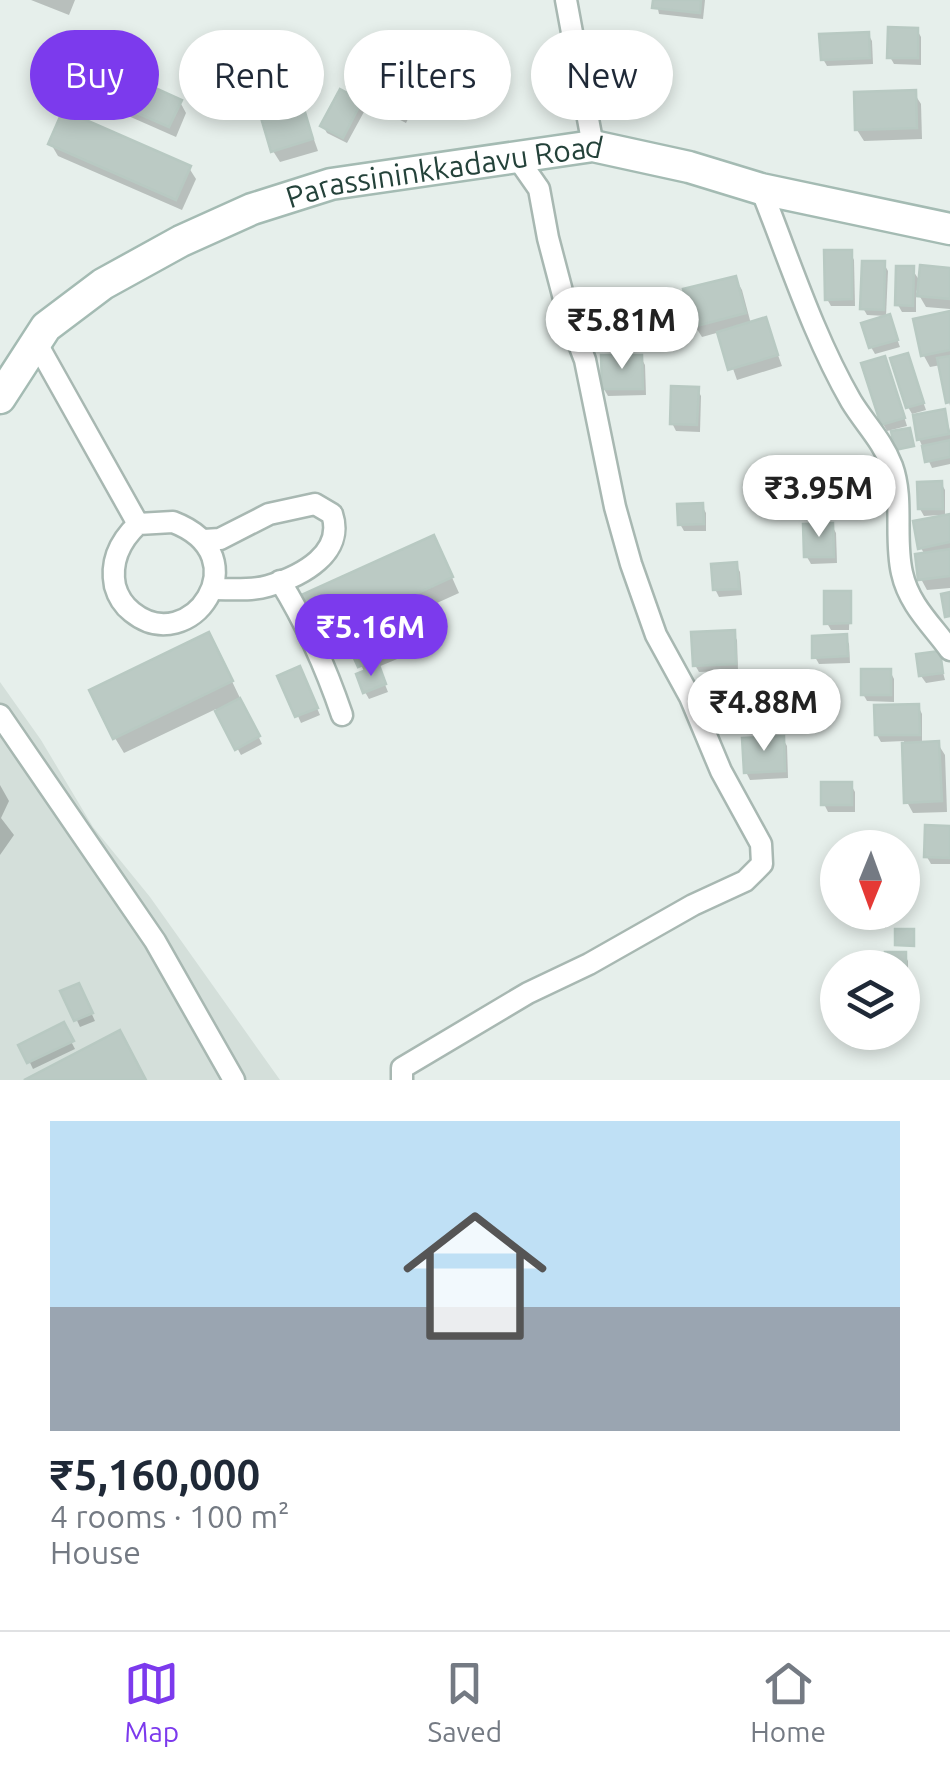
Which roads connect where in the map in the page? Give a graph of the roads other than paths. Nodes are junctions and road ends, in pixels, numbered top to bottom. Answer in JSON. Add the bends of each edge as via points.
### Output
{"nodes":[{"id":1,"x":566,"y":0,"type":"edge"},
{"id":2,"x":594,"y":146,"type":"junction"},
{"id":3,"x":518,"y":160,"type":"junction"},
{"id":4,"x":761,"y":189,"type":"junction"},
{"id":5,"x":950,"y":229,"type":"edge"},
{"id":6,"x":36,"y":342,"type":"junction"},
{"id":7,"x":0,"y":398,"type":"edge"},
{"id":8,"x":138,"y":524,"type":"junction"},
{"id":9,"x":204,"y":540,"type":"junction"},
{"id":10,"x":280,"y":581,"type":"junction"},
{"id":11,"x":214,"y":589,"type":"junction"},
{"id":12,"x":950,"y":650,"type":"edge"},
{"id":13,"x":0,"y":715,"type":"edge"},
{"id":14,"x":342,"y":715,"type":"dead end"},
{"id":15,"x":234,"y":1080,"type":"edge"},
{"id":16,"x":402,"y":1080,"type":"edge"}],
"edges":[{"from":1,"to":2,"type":"street"},
{"from":2,"to":3,"type":"main road","name":"Parassininkkadavu Road"},
{"from":2,"to":4,"type":"main road","name":"Parassininkkadavu Road"},
{"from":3,"to":6,"type":"main road","name":"Parassininkkadavu Road","via":[[331,184],[252,209],[103,284]]},
{"from":3,"to":16,"type":"street","via":[[539,188],[631,564],[656,635],[762,844],[762,864],[745,882],[424,1053],[402,1068]]},
{"from":4,"to":5,"type":"main road","name":"Parassininkkadavu Road"},
{"from":4,"to":12,"type":"street","via":[[852,404],[894,470],[901,571],[909,595]]},
{"from":6,"to":7,"type":"main road","name":"Parassininkkadavu Road"},
{"from":6,"to":8,"type":"street"},
{"from":8,"to":9,"type":"street","via":[[173,522]]},
{"from":8,"to":11,"type":"street","via":[[116,555],[116,590],[124,605],[155,623],[174,623],[204,606]]},
{"from":9,"to":10,"type":"street","via":[[294,506],[315,504],[332,514],[333,546],[312,566]]},
{"from":9,"to":11,"type":"street","via":[[216,573]]},
{"from":10,"to":11,"type":"street"},
{"from":10,"to":14,"type":"street"},
{"from":13,"to":15,"type":"street","via":[[155,942]]}]}
